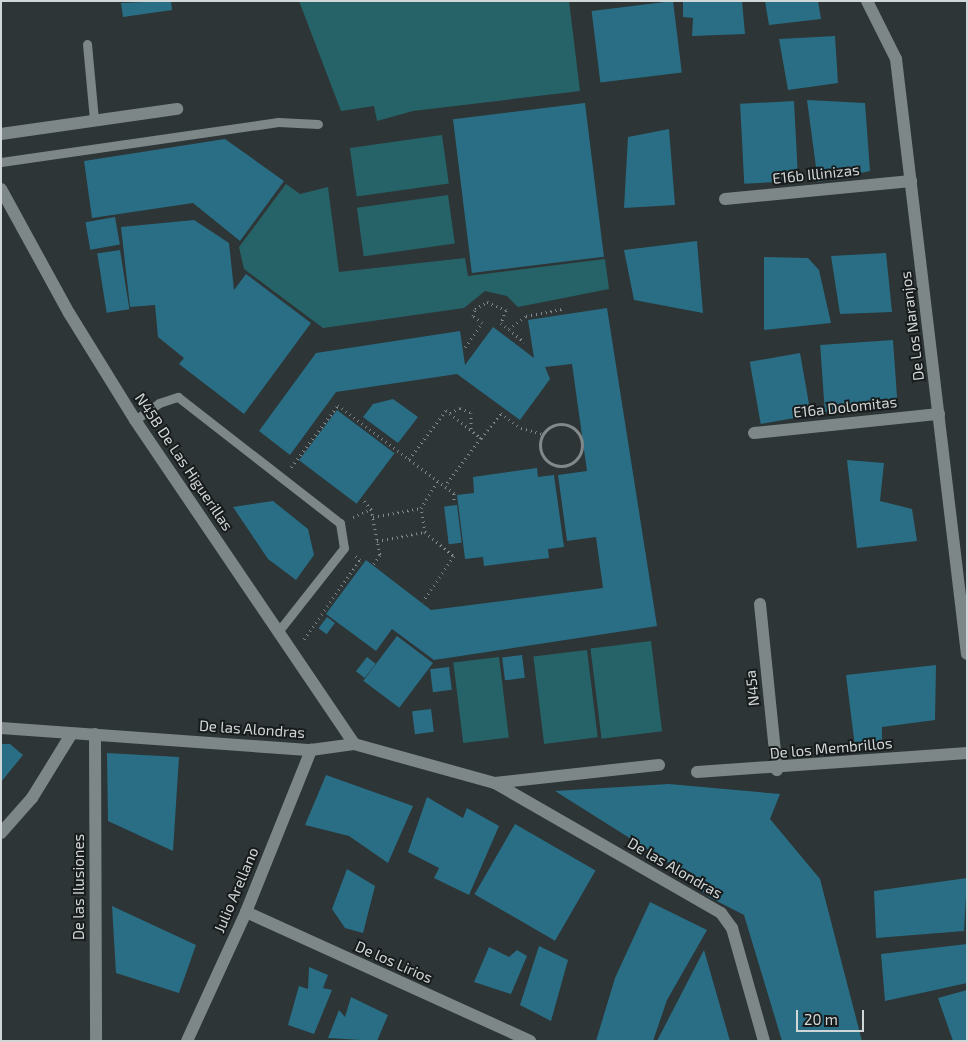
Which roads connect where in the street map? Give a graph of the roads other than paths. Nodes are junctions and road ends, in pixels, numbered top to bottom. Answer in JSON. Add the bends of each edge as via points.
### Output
{"nodes":[{"id":1,"x":867,"y":1,"type":"edge"},
{"id":2,"x":87,"y":44,"type":"dead end"},
{"id":3,"x":177,"y":109,"type":"dead end"},
{"id":4,"x":94,"y":120,"type":"junction"},
{"id":5,"x":318,"y":124,"type":"dead end"},
{"id":6,"x":1,"y":134,"type":"edge"},
{"id":7,"x":1,"y":162,"type":"edge"},
{"id":8,"x":911,"y":181,"type":"junction"},
{"id":9,"x":1,"y":189,"type":"edge"},
{"id":10,"x":725,"y":199,"type":"dead end"},
{"id":11,"x":939,"y":414,"type":"junction"},
{"id":12,"x":135,"y":420,"type":"junction"},
{"id":13,"x":754,"y":433,"type":"dead end"},
{"id":14,"x":760,"y":604,"type":"dead end"},
{"id":15,"x":278,"y":632,"type":"junction"},
{"id":16,"x":967,"y":654,"type":"edge"},
{"id":17,"x":1,"y":728,"type":"edge"},
{"id":18,"x":72,"y":733,"type":"junction"},
{"id":19,"x":95,"y":734,"type":"junction"},
{"id":20,"x":354,"y":744,"type":"junction"},
{"id":21,"x":310,"y":750,"type":"junction"},
{"id":22,"x":967,"y":754,"type":"edge"},
{"id":23,"x":659,"y":765,"type":"dead end"},
{"id":24,"x":777,"y":770,"type":"junction"},
{"id":25,"x":697,"y":772,"type":"dead end"},
{"id":26,"x":495,"y":783,"type":"junction"},
{"id":27,"x":1,"y":833,"type":"edge"},
{"id":28,"x":246,"y":912,"type":"junction"},
{"id":29,"x":96,"y":1041,"type":"edge"},
{"id":30,"x":187,"y":1041,"type":"edge"},
{"id":31,"x":530,"y":1041,"type":"edge"},
{"id":32,"x":764,"y":1041,"type":"edge"}],
"edges":[{"from":1,"to":8,"type":"street","name":"De Los Naranjos","via":[[896,59]]},
{"from":2,"to":4,"type":"lane"},
{"from":3,"to":4,"type":"street"},
{"from":4,"to":6,"type":"street"},
{"from":5,"to":7,"type":"lane","via":[[278,122]]},
{"from":8,"to":10,"type":"street","name":"E16b Illinizas"},
{"from":8,"to":11,"type":"street","name":"De Los Naranjos"},
{"from":9,"to":12,"type":"street","name":"N45B De Las Higuerillas","via":[[69,314]]},
{"from":11,"to":13,"type":"street","name":"E16a Dolomitas"},
{"from":11,"to":16,"type":"street","name":"De Los Naranjos"},
{"from":12,"to":15,"type":"street","name":"N45B De Las Higuerillas"},
{"from":12,"to":15,"type":"lane","via":[[159,403],[178,397],[340,523],[345,538],[336,560]]},
{"from":14,"to":24,"type":"street","name":"N45a"},
{"from":15,"to":20,"type":"street","name":"N45B De Las Higuerillas"},
{"from":17,"to":18,"type":"street","name":"De las Alondras"},
{"from":18,"to":19,"type":"street","name":"De las Alondras"},
{"from":18,"to":27,"type":"street","via":[[32,798]]},
{"from":19,"to":21,"type":"street","name":"De las Alondras"},
{"from":19,"to":29,"type":"street","name":"De las Ilusiones"},
{"from":20,"to":21,"type":"street","name":"De las Alondras"},
{"from":20,"to":26,"type":"street","name":"De las Alondras"},
{"from":21,"to":28,"type":"street","name":"Julio Arellano"},
{"from":22,"to":24,"type":"street","name":"De los Membrillos"},
{"from":23,"to":26,"type":"street","name":"De las Alondras"},
{"from":24,"to":25,"type":"street","name":"De los Membrillos"},
{"from":26,"to":32,"type":"street","name":"De las Alondras","via":[[721,913],[732,928]]},
{"from":28,"to":30,"type":"street","name":"Julio Arellano"},
{"from":28,"to":31,"type":"street","name":"De los Lirios"}]}
